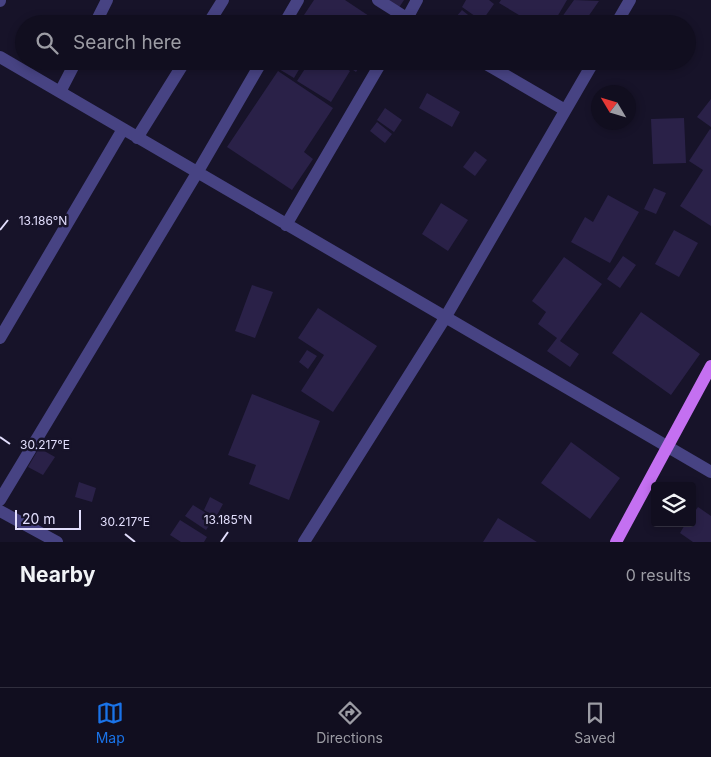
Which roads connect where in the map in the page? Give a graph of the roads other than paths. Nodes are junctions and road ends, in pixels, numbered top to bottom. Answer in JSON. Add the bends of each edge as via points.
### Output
{"nodes":[{"id":1,"x":107,"y":0,"type":"edge"},
{"id":2,"x":223,"y":0,"type":"edge"},
{"id":3,"x":298,"y":0,"type":"edge"},
{"id":4,"x":378,"y":0,"type":"edge"},
{"id":5,"x":417,"y":0,"type":"edge"},
{"id":6,"x":630,"y":0,"type":"edge"},
{"id":7,"x":100,"y":15,"type":"edge"},
{"id":8,"x":214,"y":15,"type":"edge"},
{"id":9,"x":289,"y":15,"type":"edge"},
{"id":10,"x":399,"y":15,"type":"edge"},
{"id":11,"x":412,"y":15,"type":"edge"},
{"id":12,"x":621,"y":15,"type":"edge"},
{"id":13,"x":0,"y":58,"type":"edge"},
{"id":14,"x":15,"y":66,"type":"edge"},
{"id":15,"x":21,"y":70,"type":"edge"},
{"id":16,"x":71,"y":70,"type":"edge"},
{"id":17,"x":179,"y":70,"type":"edge"},
{"id":18,"x":257,"y":70,"type":"edge"},
{"id":19,"x":377,"y":70,"type":"edge"},
{"id":20,"x":497,"y":70,"type":"edge"},
{"id":21,"x":589,"y":70,"type":"edge"},
{"id":22,"x":60,"y":92,"type":"junction"},
{"id":23,"x":566,"y":110,"type":"junction"},
{"id":24,"x":123,"y":129,"type":"junction"},
{"id":25,"x":137,"y":138,"type":"junction"},
{"id":26,"x":197,"y":173,"type":"junction"},
{"id":27,"x":286,"y":225,"type":"junction"},
{"id":28,"x":445,"y":318,"type":"junction"},
{"id":29,"x":0,"y":338,"type":"edge"},
{"id":30,"x":711,"y":366,"type":"edge"},
{"id":31,"x":667,"y":446,"type":"junction"},
{"id":32,"x":711,"y":472,"type":"edge"},
{"id":33,"x":0,"y":500,"type":"edge"},
{"id":34,"x":0,"y":511,"type":"edge"},
{"id":35,"x":57,"y":542,"type":"edge"},
{"id":36,"x":304,"y":542,"type":"edge"},
{"id":37,"x":616,"y":542,"type":"edge"}],
"edges":[{"from":1,"to":7,"type":"street"},
{"from":2,"to":8,"type":"street"},
{"from":3,"to":9,"type":"street"},
{"from":4,"to":10,"type":"street"},
{"from":5,"to":11,"type":"street"},
{"from":6,"to":12,"type":"street"},
{"from":13,"to":14,"type":"street"},
{"from":15,"to":22,"type":"street"},
{"from":16,"to":22,"type":"street"},
{"from":17,"to":25,"type":"street"},
{"from":18,"to":26,"type":"street"},
{"from":19,"to":27,"type":"street"},
{"from":20,"to":23,"type":"street"},
{"from":21,"to":23,"type":"street"},
{"from":22,"to":24,"type":"street"},
{"from":23,"to":28,"type":"street"},
{"from":24,"to":25,"type":"street"},
{"from":24,"to":29,"type":"street"},
{"from":25,"to":26,"type":"street"},
{"from":26,"to":27,"type":"street"},
{"from":26,"to":33,"type":"street"},
{"from":27,"to":28,"type":"street"},
{"from":28,"to":31,"type":"street"},
{"from":28,"to":36,"type":"street"},
{"from":30,"to":31,"type":"main road"},
{"from":31,"to":32,"type":"street"},
{"from":31,"to":37,"type":"main road"},
{"from":34,"to":35,"type":"street"}]}
